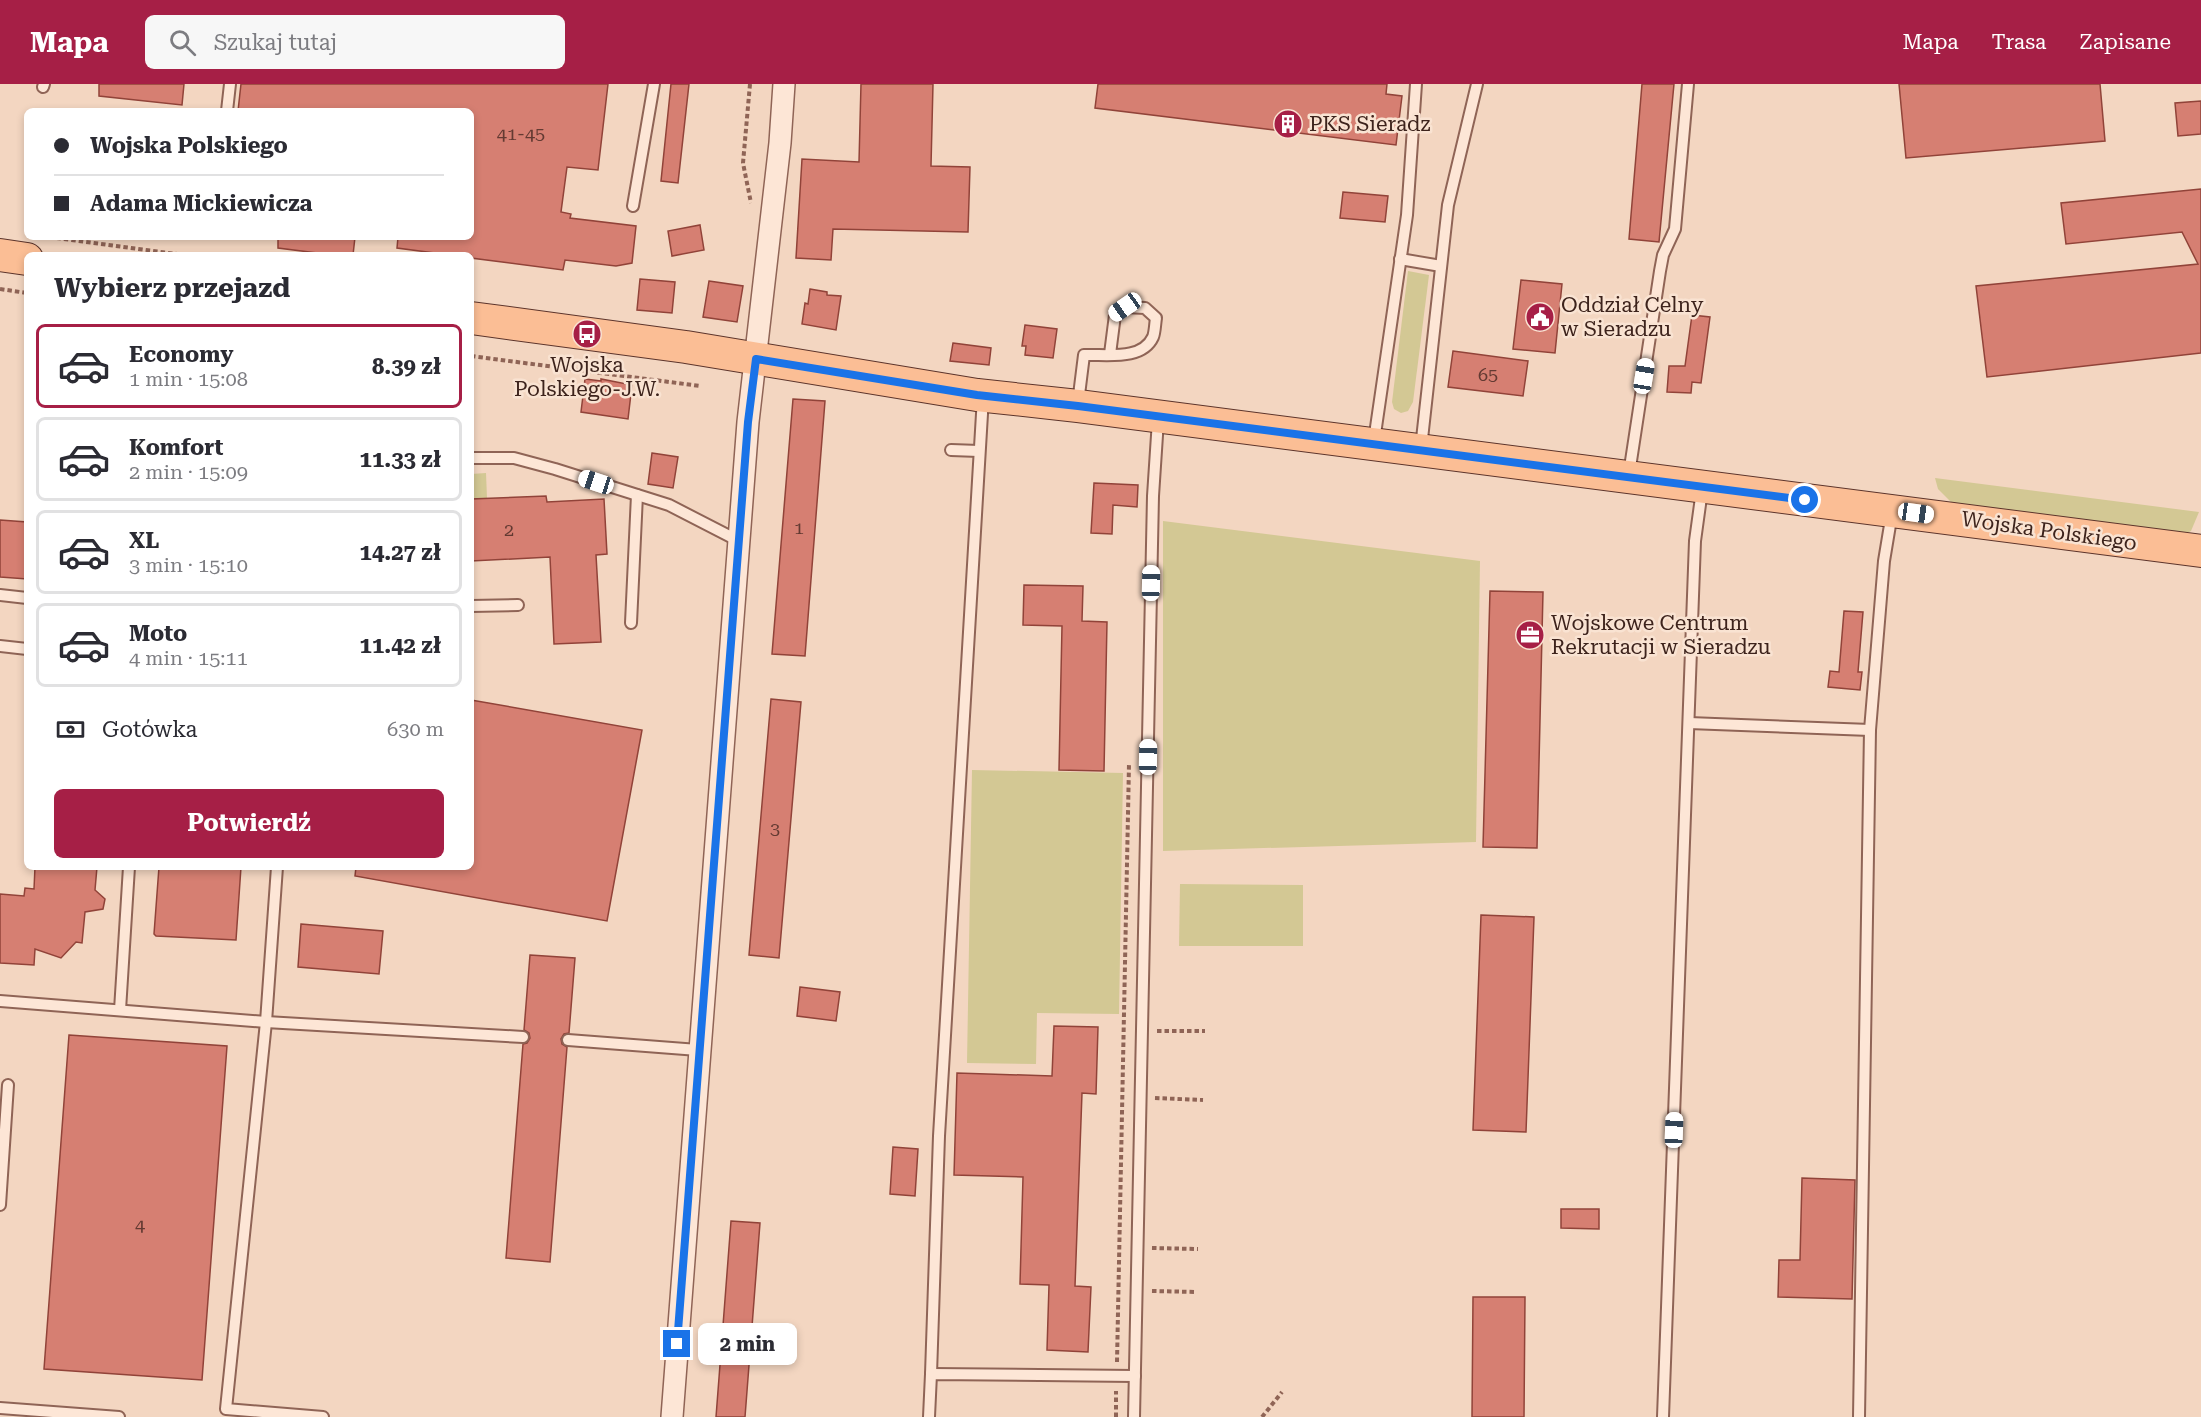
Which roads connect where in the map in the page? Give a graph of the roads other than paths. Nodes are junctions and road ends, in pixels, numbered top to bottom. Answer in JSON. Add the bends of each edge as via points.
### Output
{"nodes":[{"id":1,"x":230,"y":84,"type":"edge"},
{"id":2,"x":654,"y":84,"type":"edge"},
{"id":3,"x":784,"y":84,"type":"edge"},
{"id":4,"x":1416,"y":84,"type":"edge"},
{"id":5,"x":1477,"y":84,"type":"edge"},
{"id":6,"x":1688,"y":84,"type":"edge"},
{"id":7,"x":227,"y":108,"type":"edge"},
{"id":8,"x":633,"y":206,"type":"dead end"},
{"id":9,"x":0,"y":255,"type":"edge"},
{"id":10,"x":24,"y":259,"type":"edge"},
{"id":11,"x":1400,"y":259,"type":"junction"},
{"id":12,"x":1441,"y":266,"type":"junction"},
{"id":13,"x":474,"y":318,"type":"edge"},
{"id":14,"x":1110,"y":354,"type":"junction"},
{"id":15,"x":756,"y":359,"type":"junction"},
{"id":16,"x":983,"y":396,"type":"junction"},
{"id":17,"x":1078,"y":406,"type":"junction"},
{"id":18,"x":1158,"y":417,"type":"junction"},
{"id":19,"x":1374,"y":445,"type":"junction"},
{"id":20,"x":951,"y":450,"type":"dead end"},
{"id":21,"x":979,"y":451,"type":"junction"},
{"id":22,"x":1421,"y":451,"type":"junction"},
{"id":23,"x":474,"y":458,"type":"edge"},
{"id":24,"x":1628,"y":477,"type":"junction"},
{"id":25,"x":1702,"y":486,"type":"junction"},
{"id":26,"x":637,"y":495,"type":"junction"},
{"id":27,"x":1892,"y":510,"type":"junction"},
{"id":28,"x":739,"y":541,"type":"junction"},
{"id":29,"x":2201,"y":551,"type":"edge"},
{"id":30,"x":0,"y":595,"type":"edge"},
{"id":31,"x":24,"y":598,"type":"edge"},
{"id":32,"x":518,"y":605,"type":"dead end"},
{"id":33,"x":474,"y":606,"type":"edge"},
{"id":34,"x":631,"y":623,"type":"dead end"},
{"id":35,"x":0,"y":646,"type":"edge"},
{"id":36,"x":24,"y":649,"type":"edge"},
{"id":37,"x":1689,"y":723,"type":"junction"},
{"id":38,"x":1870,"y":730,"type":"junction"},
{"id":39,"x":129,"y":870,"type":"edge"},
{"id":40,"x":277,"y":870,"type":"edge"},
{"id":41,"x":0,"y":1000,"type":"edge"},
{"id":42,"x":120,"y":1010,"type":"junction"},
{"id":43,"x":266,"y":1022,"type":"junction"},
{"id":44,"x":523,"y":1037,"type":"dead end"},
{"id":45,"x":568,"y":1040,"type":"dead end"},
{"id":46,"x":698,"y":1050,"type":"junction"},
{"id":47,"x":8,"y":1085,"type":"dead end"},
{"id":48,"x":0,"y":1205,"type":"edge"},
{"id":49,"x":931,"y":1374,"type":"junction"},
{"id":50,"x":1135,"y":1376,"type":"junction"},
{"id":51,"x":0,"y":1408,"type":"edge"},
{"id":52,"x":119,"y":1417,"type":"edge"},
{"id":53,"x":323,"y":1417,"type":"edge"},
{"id":54,"x":672,"y":1417,"type":"edge"},
{"id":55,"x":929,"y":1417,"type":"edge"},
{"id":56,"x":1134,"y":1417,"type":"edge"},
{"id":57,"x":1663,"y":1417,"type":"edge"},
{"id":58,"x":1859,"y":1417,"type":"edge"}],
"edges":[{"from":1,"to":7,"type":"lane"},
{"from":2,"to":8,"type":"lane"},
{"from":3,"to":15,"type":"street"},
{"from":4,"to":11,"type":"lane"},
{"from":5,"to":12,"type":"lane","via":[[1448,205]]},
{"from":6,"to":24,"type":"lane","via":[[1675,229],[1663,255]]},
{"from":9,"to":10,"type":"main road"},
{"from":11,"to":12,"type":"lane"},
{"from":11,"to":19,"type":"lane"},
{"from":12,"to":22,"type":"lane"},
{"from":13,"to":15,"type":"main road","name":"Wojska Polskiego"},
{"from":14,"to":14,"type":"lane","via":[[1144,350],[1154,336],[1156,318],[1145,308],[1125,307],[1114,315]]},
{"from":14,"to":17,"type":"lane","via":[[1084,355]]},
{"from":15,"to":16,"type":"main road","name":"Wojska Polskiego"},
{"from":15,"to":28,"type":"street"},
{"from":16,"to":17,"type":"main road","name":"Wojska Polskiego"},
{"from":16,"to":21,"type":"lane"},
{"from":17,"to":18,"type":"main road","name":"Wojska Polskiego"},
{"from":18,"to":19,"type":"main road","name":"Wojska Polskiego"},
{"from":18,"to":50,"type":"lane"},
{"from":19,"to":22,"type":"main road","name":"Wojska Polskiego"},
{"from":20,"to":21,"type":"lane"},
{"from":21,"to":49,"type":"lane","via":[[939,1136]]},
{"from":22,"to":24,"type":"main road","name":"Wojska Polskiego"},
{"from":23,"to":26,"type":"lane","via":[[514,458]]},
{"from":24,"to":25,"type":"main road","name":"Wojska Polskiego"},
{"from":25,"to":27,"type":"main road","name":"Wojska Polskiego"},
{"from":25,"to":37,"type":"lane","via":[[1695,541]]},
{"from":26,"to":28,"type":"lane","via":[[669,505]]},
{"from":26,"to":34,"type":"lane"},
{"from":27,"to":29,"type":"main road","name":"Wojska Polskiego"},
{"from":27,"to":38,"type":"lane"},
{"from":28,"to":46,"type":"street"},
{"from":30,"to":31,"type":"lane"},
{"from":32,"to":33,"type":"lane"},
{"from":35,"to":36,"type":"lane"},
{"from":37,"to":38,"type":"lane"},
{"from":37,"to":57,"type":"lane"},
{"from":38,"to":58,"type":"lane"},
{"from":39,"to":42,"type":"lane"},
{"from":40,"to":43,"type":"lane"},
{"from":41,"to":42,"type":"lane"},
{"from":42,"to":43,"type":"lane"},
{"from":43,"to":44,"type":"lane"},
{"from":43,"to":53,"type":"lane","via":[[226,1409]]},
{"from":45,"to":46,"type":"lane"},
{"from":46,"to":54,"type":"street"},
{"from":47,"to":48,"type":"lane"},
{"from":49,"to":50,"type":"lane"},
{"from":49,"to":55,"type":"lane"},
{"from":50,"to":56,"type":"lane"},
{"from":51,"to":52,"type":"lane"}]}
